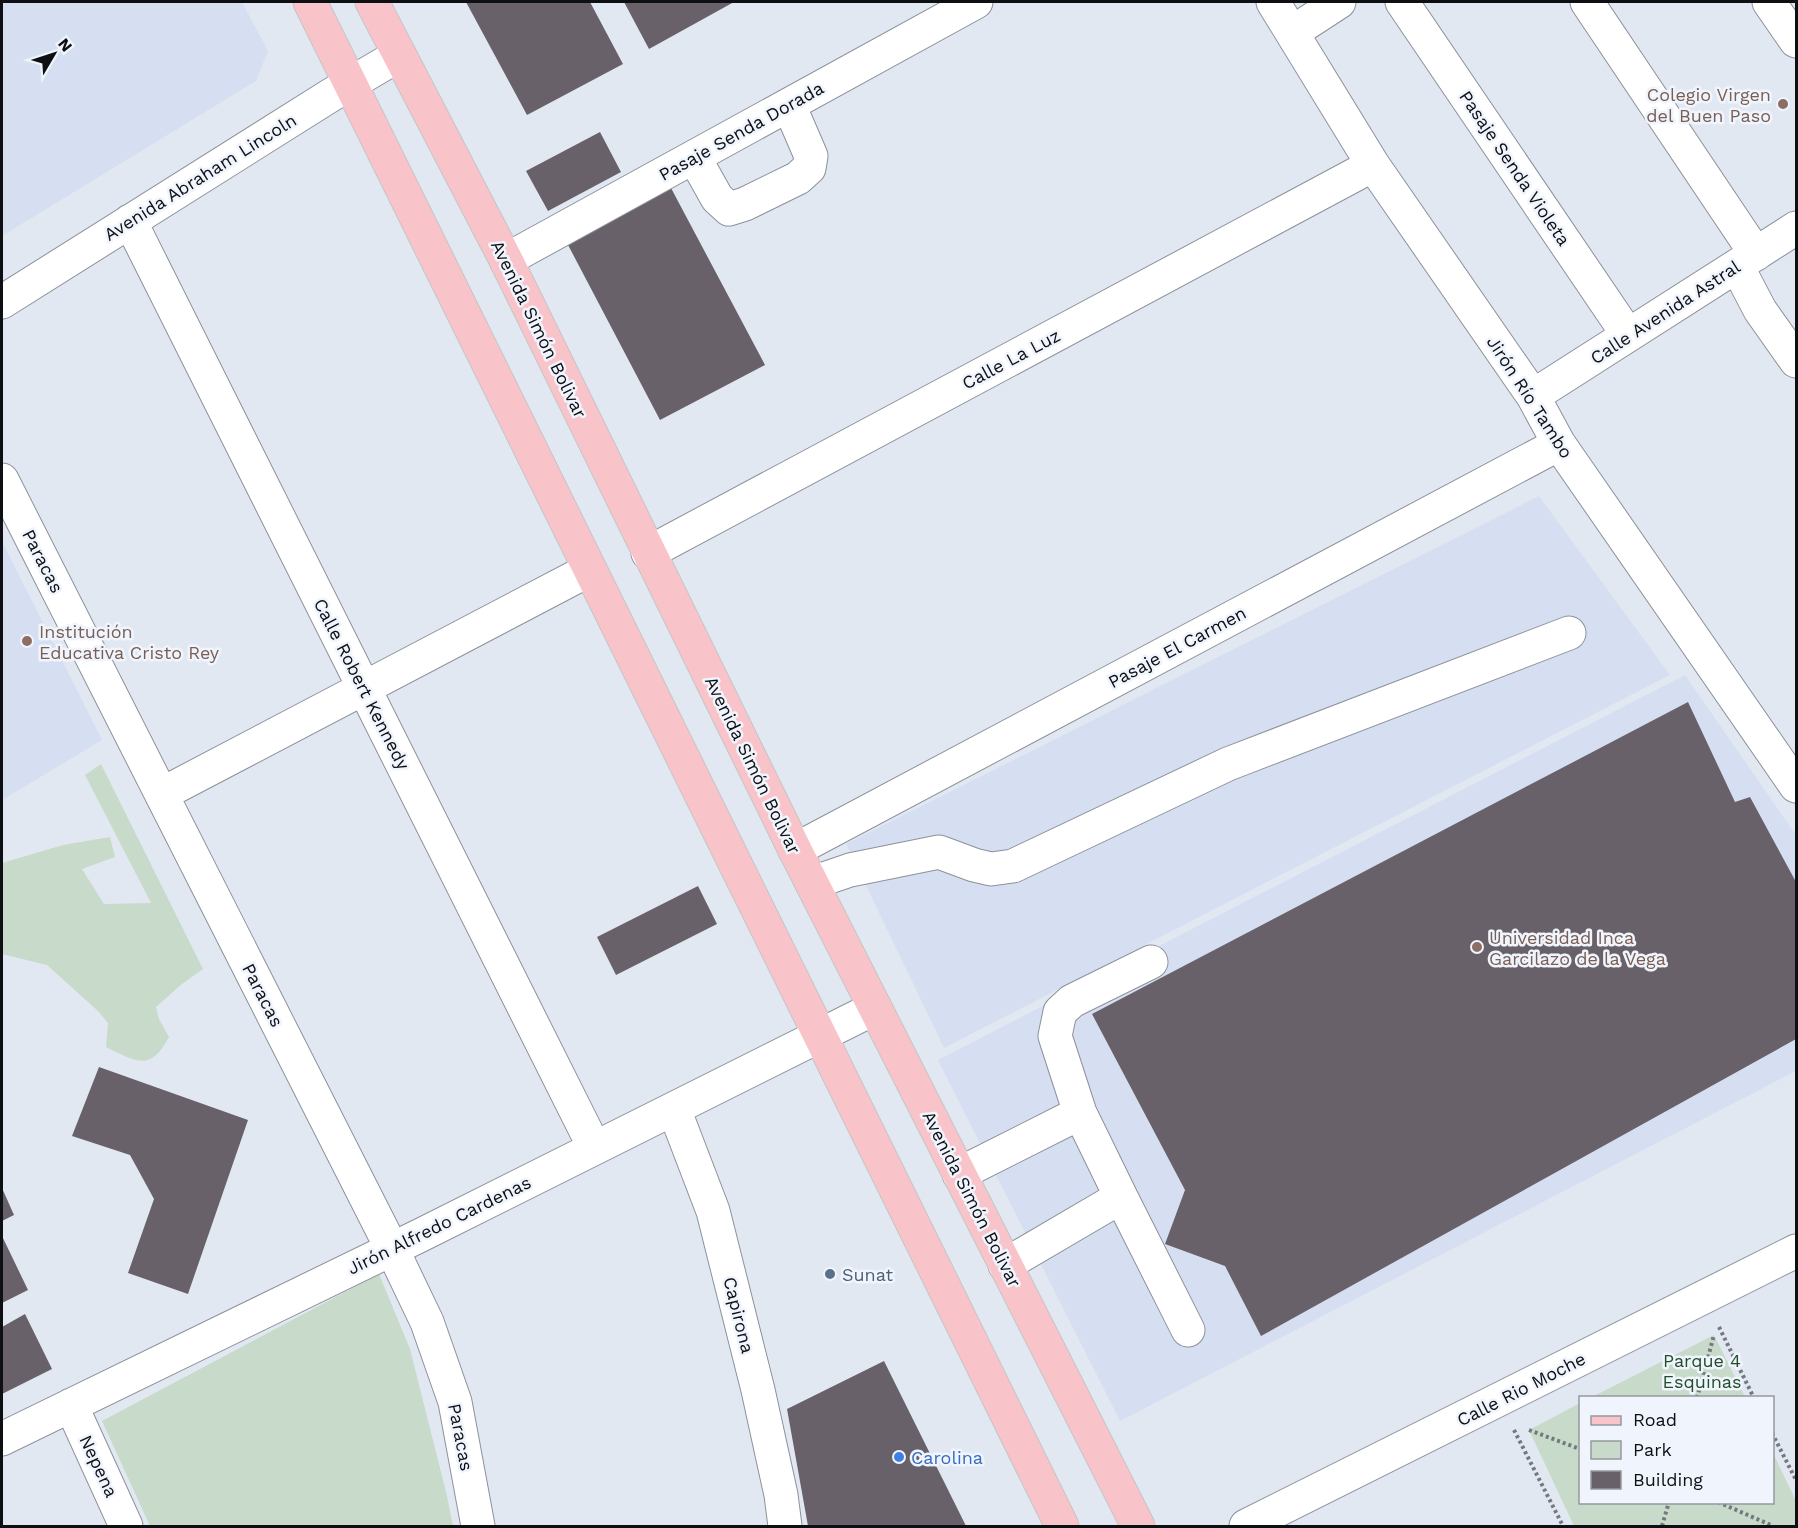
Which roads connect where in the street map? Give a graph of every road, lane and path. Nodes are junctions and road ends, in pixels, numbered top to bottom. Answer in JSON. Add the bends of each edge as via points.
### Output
{"nodes":[{"id":1,"x":310,"y":2,"type":"edge"},
{"id":2,"x":372,"y":2,"type":"edge"},
{"id":3,"x":976,"y":2,"type":"edge"},
{"id":4,"x":1273,"y":2,"type":"edge"},
{"id":5,"x":1339,"y":2,"type":"edge"},
{"id":6,"x":1402,"y":2,"type":"edge"},
{"id":7,"x":1587,"y":2,"type":"edge"},
{"id":8,"x":1769,"y":2,"type":"edge"},
{"id":9,"x":1293,"y":32,"type":"junction"},
{"id":10,"x":1797,"y":41,"type":"edge"},
{"id":11,"x":399,"y":55,"type":"junction"},
{"id":12,"x":352,"y":82,"type":"junction"},
{"id":13,"x":789,"y":105,"type":"junction"},
{"id":14,"x":694,"y":157,"type":"junction"},
{"id":15,"x":1373,"y":165,"type":"junction"},
{"id":16,"x":130,"y":220,"type":"junction"},
{"id":17,"x":1797,"y":228,"type":"edge"},
{"id":18,"x":506,"y":260,"type":"junction"},
{"id":19,"x":1746,"y":260,"type":"junction"},
{"id":20,"x":2,"y":302,"type":"edge"},
{"id":21,"x":1628,"y":335,"type":"junction"},
{"id":22,"x":1797,"y":361,"type":"edge"},
{"id":23,"x":1533,"y":396,"type":"junction"},
{"id":24,"x":1559,"y":444,"type":"junction"},
{"id":25,"x":2,"y":480,"type":"edge"},
{"id":26,"x":648,"y":553,"type":"junction"},
{"id":27,"x":590,"y":570,"type":"junction"},
{"id":28,"x":1569,"y":633,"type":"dead end"},
{"id":29,"x":363,"y":688,"type":"junction"},
{"id":30,"x":1797,"y":786,"type":"edge"},
{"id":31,"x":162,"y":794,"type":"junction"},
{"id":32,"x":795,"y":850,"type":"junction"},
{"id":33,"x":812,"y":883,"type":"junction"},
{"id":34,"x":1151,"y":962,"type":"dead end"},
{"id":35,"x":875,"y":1008,"type":"junction"},
{"id":36,"x":819,"y":1036,"type":"junction"},
{"id":37,"x":674,"y":1109,"type":"junction"},
{"id":38,"x":1080,"y":1113,"type":"junction"},
{"id":39,"x":594,"y":1148,"type":"junction"},
{"id":40,"x":959,"y":1174,"type":"junction"},
{"id":41,"x":1121,"y":1197,"type":"junction"},
{"id":42,"x":392,"y":1249,"type":"junction"},
{"id":43,"x":1797,"y":1251,"type":"edge"},
{"id":44,"x":1005,"y":1264,"type":"junction"},
{"id":45,"x":1703,"y":1297,"type":"junction"},
{"id":46,"x":1188,"y":1330,"type":"dead end"},
{"id":47,"x":1714,"y":1335,"type":"dead end"},
{"id":48,"x":1698,"y":1396,"type":"edge"},
{"id":49,"x":1753,"y":1396,"type":"edge"},
{"id":50,"x":1499,"y":1400,"type":"junction"},
{"id":51,"x":71,"y":1405,"type":"junction"},
{"id":52,"x":1529,"y":1430,"type":"dead end"},
{"id":53,"x":1774,"y":1435,"type":"edge"},
{"id":54,"x":2,"y":1439,"type":"edge"},
{"id":55,"x":1579,"y":1448,"type":"edge"},
{"id":56,"x":1797,"y":1480,"type":"edge"},
{"id":57,"x":1669,"y":1504,"type":"edge"},
{"id":58,"x":1720,"y":1504,"type":"edge"},
{"id":59,"x":126,"y":1527,"type":"edge"},
{"id":60,"x":478,"y":1527,"type":"edge"},
{"id":61,"x":785,"y":1527,"type":"edge"},
{"id":62,"x":1062,"y":1527,"type":"edge"},
{"id":63,"x":1138,"y":1527,"type":"edge"},
{"id":64,"x":1246,"y":1527,"type":"edge"},
{"id":65,"x":1563,"y":1527,"type":"edge"},
{"id":66,"x":1662,"y":1527,"type":"edge"},
{"id":67,"x":1773,"y":1527,"type":"edge"}],
"edges":[{"from":1,"to":12,"type":"main road"},
{"from":2,"to":11,"type":"main road","name":"Avenida Simón Bolivar"},
{"from":3,"to":13,"type":"street","name":"Pasaje Senda Dorada"},
{"from":4,"to":9,"type":"street","name":"Jirón Río Tambo"},
{"from":5,"to":9,"type":"street"},
{"from":6,"to":21,"type":"street","name":"Pasaje Senda Violeta"},
{"from":7,"to":19,"type":"street"},
{"from":8,"to":10,"type":"street"},
{"from":9,"to":15,"type":"street","name":"Jirón Río Tambo"},
{"from":11,"to":12,"type":"street","name":"Avenida Abraham Lincoln"},
{"from":11,"to":18,"type":"main road","name":"Avenida Simón Bolivar"},
{"from":12,"to":16,"type":"street","name":"Avenida Abraham Lincoln"},
{"from":12,"to":27,"type":"main road"},
{"from":13,"to":14,"type":"street","name":"Pasaje Senda Dorada"},
{"from":13,"to":14,"type":"street","via":[[811,156],[808,168],[798,178],[729,209],[717,198]]},
{"from":14,"to":18,"type":"street","name":"Pasaje Senda Dorada"},
{"from":15,"to":23,"type":"street","name":"Jirón Río Tambo"},
{"from":15,"to":26,"type":"street","name":"Calle La Luz"},
{"from":16,"to":20,"type":"street","name":"Avenida Abraham Lincoln"},
{"from":16,"to":29,"type":"street","name":"Calle Robert Kennedy"},
{"from":17,"to":19,"type":"street","name":"Calle Avenida Astral"},
{"from":18,"to":26,"type":"main road","name":"Avenida Simón Bolivar"},
{"from":19,"to":21,"type":"street","name":"Calle Avenida Astral"},
{"from":19,"to":22,"type":"street","via":[[1760,310]]},
{"from":21,"to":23,"type":"street","name":"Calle Avenida Astral"},
{"from":23,"to":24,"type":"street","name":"Jirón Río Tambo"},
{"from":24,"to":30,"type":"street","name":"Jirón Río Tambo"},
{"from":24,"to":32,"type":"street","name":"Pasaje El Carmen"},
{"from":25,"to":31,"type":"street","name":"Paracas"},
{"from":26,"to":32,"type":"main road","name":"Avenida Simón Bolivar"},
{"from":27,"to":29,"type":"street"},
{"from":27,"to":36,"type":"main road"},
{"from":28,"to":33,"type":"street","via":[[1228,764],[1013,866],[991,870],[939,852],[850,870]]},
{"from":29,"to":31,"type":"street"},
{"from":29,"to":39,"type":"street","name":"Calle Robert Kennedy"},
{"from":31,"to":42,"type":"street","name":"Paracas"},
{"from":32,"to":33,"type":"main road","name":"Avenida Simón Bolivar"},
{"from":33,"to":35,"type":"main road","name":"Avenida Simón Bolivar"},
{"from":34,"to":38,"type":"street","via":[[1072,1001],[1060,1012],[1055,1036]]},
{"from":35,"to":36,"type":"street","name":"Jirón Alfredo Cardenas"},
{"from":35,"to":40,"type":"main road","name":"Avenida Simón Bolivar"},
{"from":36,"to":37,"type":"street","name":"Jirón Alfredo Cardenas"},
{"from":36,"to":62,"type":"main road"},
{"from":37,"to":39,"type":"street","name":"Jirón Alfredo Cardenas"},
{"from":37,"to":61,"type":"street","name":"Capirona","via":[[713,1211],[758,1390]]},
{"from":38,"to":40,"type":"street"},
{"from":38,"to":41,"type":"street"},
{"from":39,"to":42,"type":"street","name":"Jirón Alfredo Cardenas"},
{"from":40,"to":44,"type":"main road","name":"Avenida Simón Bolivar"},
{"from":41,"to":44,"type":"street"},
{"from":41,"to":46,"type":"street"},
{"from":42,"to":51,"type":"street","name":"Jirón Alfredo Cardenas"},
{"from":42,"to":60,"type":"street","name":"Paracas","via":[[427,1322],[455,1402]]},
{"from":43,"to":45,"type":"street","name":"Calle Rio Moche"},
{"from":44,"to":63,"type":"main road","name":"Avenida Simón Bolivar"},
{"from":45,"to":49,"type":"path"},
{"from":45,"to":50,"type":"street","name":"Calle Rio Moche"},
{"from":47,"to":48,"type":"path"},
{"from":50,"to":64,"type":"street","name":"Calle Rio Moche"},
{"from":50,"to":65,"type":"path"},
{"from":51,"to":54,"type":"street","name":"Jirón Alfredo Cardenas"},
{"from":51,"to":59,"type":"street","name":"Nepena"},
{"from":52,"to":55,"type":"path"},
{"from":53,"to":56,"type":"path"},
{"from":57,"to":66,"type":"path"},
{"from":58,"to":67,"type":"path"}]}
